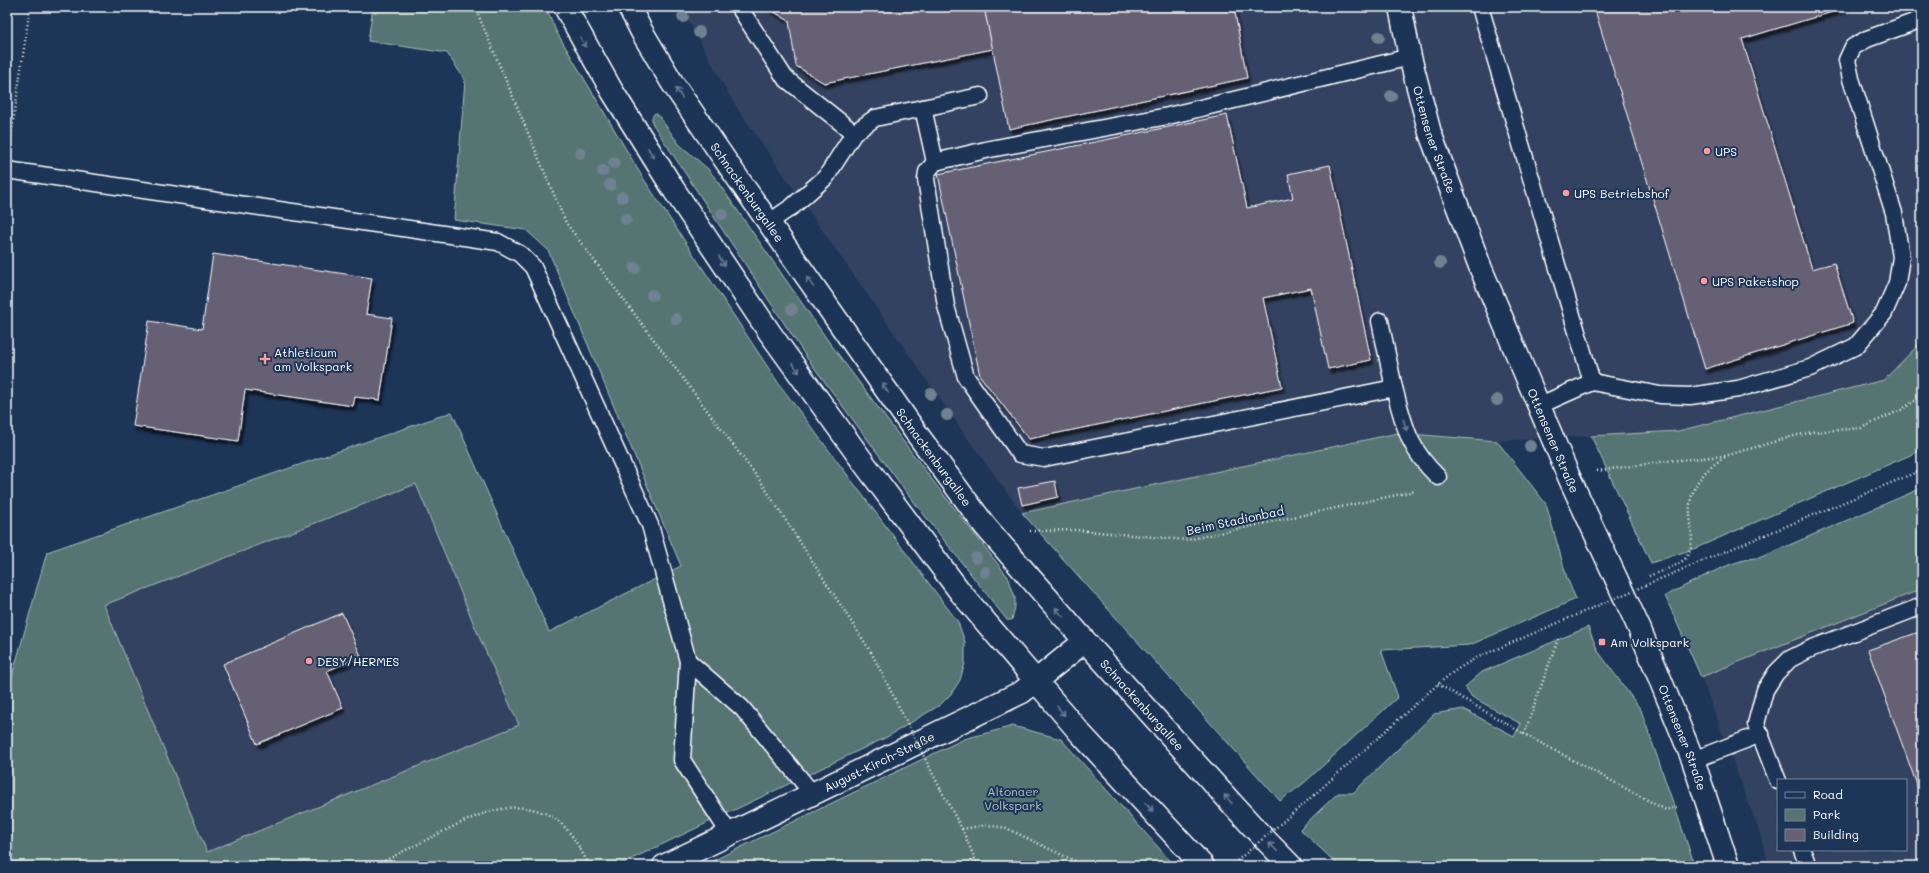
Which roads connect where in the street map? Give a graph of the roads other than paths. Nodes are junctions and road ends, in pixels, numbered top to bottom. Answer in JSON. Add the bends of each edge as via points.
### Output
{"nodes":[{"id":1,"x":565,"y":7,"type":"edge"},
{"id":2,"x":629,"y":7,"type":"edge"},
{"id":3,"x":739,"y":7,"type":"edge"},
{"id":4,"x":1400,"y":7,"type":"edge"},
{"id":5,"x":1480,"y":7,"type":"edge"},
{"id":6,"x":1922,"y":19,"type":"edge"},
{"id":7,"x":1410,"y":57,"type":"junction"},
{"id":8,"x":980,"y":96,"type":"dead end"},
{"id":9,"x":923,"y":108,"type":"junction"},
{"id":10,"x":854,"y":133,"type":"junction"},
{"id":11,"x":935,"y":162,"type":"junction"},
{"id":12,"x":7,"y":170,"type":"edge"},
{"id":13,"x":768,"y":223,"type":"junction"},
{"id":14,"x":1380,"y":321,"type":"dead end"},
{"id":15,"x":1592,"y":382,"type":"junction"},
{"id":16,"x":1394,"y":388,"type":"junction"},
{"id":17,"x":1538,"y":406,"type":"junction"},
{"id":18,"x":1438,"y":477,"type":"road end"},
{"id":19,"x":1922,"y":606,"type":"edge"},
{"id":20,"x":1085,"y":641,"type":"junction"},
{"id":21,"x":688,"y":660,"type":"junction"},
{"id":22,"x":1036,"y":681,"type":"junction"},
{"id":23,"x":1762,"y":734,"type":"junction"},
{"id":24,"x":1693,"y":760,"type":"junction"},
{"id":25,"x":1777,"y":779,"type":"edge"},
{"id":26,"x":812,"y":793,"type":"junction"},
{"id":27,"x":729,"y":833,"type":"junction"},
{"id":28,"x":1802,"y":851,"type":"edge"},
{"id":29,"x":664,"y":866,"type":"edge"},
{"id":30,"x":1203,"y":866,"type":"edge"},
{"id":31,"x":1292,"y":866,"type":"edge"},
{"id":32,"x":1728,"y":866,"type":"edge"},
{"id":33,"x":1808,"y":866,"type":"edge"}],
"edges":[{"from":1,"to":22,"type":"main road","one_way":true,"via":[[674,190],[770,333],[961,593]]},
{"from":13,"to":2,"type":"main road","name":"Schnackenburgallee","one_way":true,"via":[[673,84]]},
{"from":3,"to":10,"type":"lane","via":[[785,78]]},
{"from":4,"to":7,"type":"main road","name":"Ottensener Straße"},
{"from":5,"to":15,"type":"lane"},
{"from":6,"to":15,"type":"lane","via":[[1867,39],[1853,47],[1847,60],[1894,213],[1901,257],[1897,283],[1884,313],[1856,346],[1810,368],[1738,389],[1690,396],[1660,395]]},
{"from":7,"to":11,"type":"lane","via":[[1168,116],[990,149]]},
{"from":7,"to":17,"type":"main road","name":"Ottensener Straße","via":[[1430,133],[1481,269]]},
{"from":8,"to":9,"type":"lane"},
{"from":9,"to":10,"type":"lane","via":[[875,118]]},
{"from":9,"to":11,"type":"lane"},
{"from":10,"to":13,"type":"lane","via":[[826,177],[793,206]]},
{"from":11,"to":16,"type":"lane","via":[[927,172],[926,179],[946,306],[966,378],[1020,454],[1044,458]]},
{"from":12,"to":21,"type":"lane","via":[[498,242],[520,254],[533,267],[650,525]]},
{"from":20,"to":13,"type":"main road","name":"Schnackenburgallee","one_way":true,"via":[[985,526]]},
{"from":14,"to":16,"type":"lane"},
{"from":15,"to":17,"type":"lane"},
{"from":16,"to":18,"type":"lane","one_way":true,"via":[[1414,450]]},
{"from":17,"to":24,"type":"main road","name":"Ottensener Straße","via":[[1622,588]]},
{"from":19,"to":23,"type":"lane","via":[[1790,659],[1776,673],[1765,690],[1756,724]]},
{"from":20,"to":22,"type":"main road","name":"August-Kirch-Straße"},
{"from":31,"to":20,"type":"main road","name":"Schnackenburgallee","one_way":true,"via":[[1254,828]]},
{"from":21,"to":26,"type":"lane","via":[[742,708]]},
{"from":21,"to":27,"type":"lane","via":[[682,760]]},
{"from":22,"to":26,"type":"main road","name":"August-Kirch-Straße","via":[[1022,692]]},
{"from":22,"to":30,"type":"main road","one_way":true},
{"from":23,"to":24,"type":"lane"},
{"from":23,"to":25,"type":"lane"},
{"from":24,"to":32,"type":"main road","name":"Ottensener Straße"},
{"from":26,"to":27,"type":"main road","name":"August-Kirch-Straße"},
{"from":27,"to":29,"type":"main road","name":"August-Kirch-Straße"},
{"from":28,"to":33,"type":"lane"}]}
